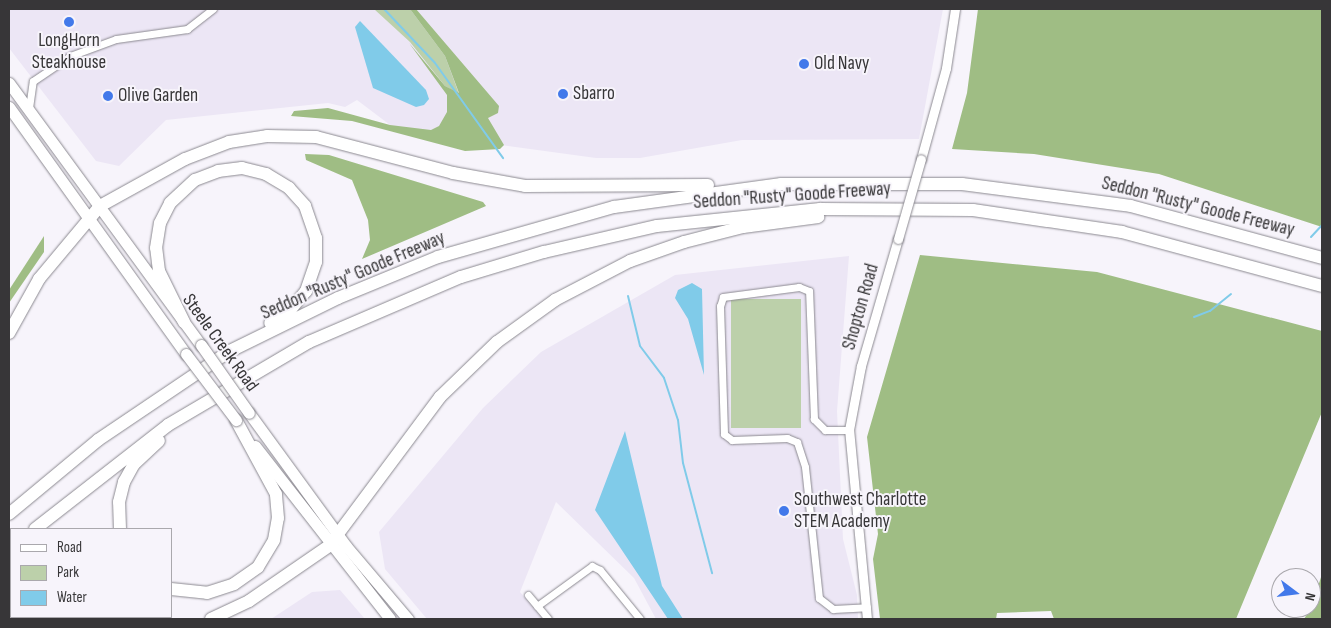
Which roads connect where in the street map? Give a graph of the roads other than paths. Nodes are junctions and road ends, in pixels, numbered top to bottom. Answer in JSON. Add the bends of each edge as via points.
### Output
{"nodes":[{"id":1,"x":213,"y":9,"type":"edge"},
{"id":2,"x":955,"y":9,"type":"edge"},
{"id":3,"x":9,"y":83,"type":"edge"},
{"id":4,"x":9,"y":107,"type":"edge"},
{"id":5,"x":32,"y":117,"type":"junction"},
{"id":6,"x":781,"y":184,"type":"junction"},
{"id":7,"x":100,"y":206,"type":"junction"},
{"id":8,"x":973,"y":210,"type":"junction"},
{"id":9,"x":88,"y":217,"type":"junction"},
{"id":10,"x":1322,"y":258,"type":"edge"},
{"id":11,"x":1322,"y":286,"type":"edge"},
{"id":12,"x":184,"y":322,"type":"junction"},
{"id":13,"x":9,"y":333,"type":"edge"},
{"id":14,"x":230,"y":351,"type":"junction"},
{"id":15,"x":265,"y":366,"type":"junction"},
{"id":16,"x":236,"y":420,"type":"junction"},
{"id":17,"x":849,"y":430,"type":"junction"},
{"id":18,"x":9,"y":514,"type":"edge"},
{"id":19,"x":36,"y":528,"type":"edge"},
{"id":20,"x":120,"y":528,"type":"edge"},
{"id":21,"x":338,"y":534,"type":"junction"},
{"id":22,"x":329,"y":546,"type":"junction"},
{"id":23,"x":172,"y":589,"type":"edge"},
{"id":24,"x":528,"y":595,"type":"dead end"},
{"id":25,"x":537,"y":606,"type":"junction"},
{"id":26,"x":867,"y":607,"type":"junction"},
{"id":27,"x":211,"y":619,"type":"edge"},
{"id":28,"x":390,"y":619,"type":"edge"},
{"id":29,"x":408,"y":619,"type":"edge"},
{"id":30,"x":548,"y":619,"type":"edge"},
{"id":31,"x":640,"y":619,"type":"edge"},
{"id":32,"x":868,"y":619,"type":"edge"}],
"edges":[{"from":1,"to":5,"type":"street","via":[[187,29],[106,42],[70,56],[33,81],[28,97]]},
{"from":2,"to":17,"type":"street","name":"Shopton Road","bridge":true,"via":[[946,68],[861,366]]},
{"from":3,"to":5,"type":"main road","name":"Steele Creek Road"},
{"from":4,"to":9,"type":"main road","name":"Steele Creek Road"},
{"from":5,"to":7,"type":"main road","name":"Steele Creek Road"},
{"from":6,"to":7,"type":"highway","via":[[525,186],[453,173],[332,140],[284,136],[208,149]]},
{"from":6,"to":10,"type":"highway","name":"Seddon \"Rusty\" Goode Freeway","via":[[908,181],[1048,192],[1165,213]]},
{"from":6,"to":14,"type":"highway","name":"Seddon \"Rusty\" Goode Freeway","via":[[614,207],[495,238],[338,298]]},
{"from":7,"to":9,"type":"highway"},
{"from":7,"to":12,"type":"main road","name":"Steele Creek Road"},
{"from":8,"to":11,"type":"highway","name":"Seddon \"Rusty\" Goode Freeway","via":[[1122,232]]},
{"from":8,"to":15,"type":"highway","name":"Seddon \"Rusty\" Goode Freeway","via":[[784,211],[703,218],[600,237],[503,263],[407,298]]},
{"from":8,"to":21,"type":"highway","via":[[813,217],[743,227],[663,249],[583,284],[531,316],[458,378]]},
{"from":9,"to":13,"type":"highway","via":[[39,279]]},
{"from":9,"to":16,"type":"main road","name":"Steele Creek Road","bridge":true},
{"from":12,"to":14,"type":"highway","via":[[157,260],[160,224],[170,203],[195,180],[218,171],[253,170],[279,180],[298,196],[314,226],[314,273],[291,309]]},
{"from":12,"to":21,"type":"main road","name":"Steele Creek Road","bridge":true},
{"from":14,"to":18,"type":"highway","name":"Seddon \"Rusty\" Goode Freeway","via":[[105,434]]},
{"from":15,"to":19,"type":"highway","name":"Seddon \"Rusty\" Goode Freeway","via":[[168,425]]},
{"from":15,"to":20,"type":"highway","via":[[137,460],[121,492]]},
{"from":16,"to":22,"type":"main road","name":"Steele Creek Road"},
{"from":16,"to":23,"type":"highway","via":[[276,494],[274,540],[258,567],[234,584],[207,593]]},
{"from":17,"to":26,"type":"street","name":"Shopton Road"},
{"from":17,"to":26,"type":"street","via":[[825,430],[814,419],[809,290],[799,287],[723,297],[720,306],[724,434],[732,440],[787,438],[797,442],[805,467],[819,598],[833,609]]},
{"from":21,"to":22,"type":"highway"},
{"from":21,"to":29,"type":"main road","name":"Steele Creek Road"},
{"from":22,"to":27,"type":"highway","via":[[249,601]]},
{"from":22,"to":28,"type":"main road","name":"Steele Creek Road"},
{"from":24,"to":25,"type":"street"},
{"from":25,"to":30,"type":"street"},
{"from":25,"to":31,"type":"street","via":[[592,566],[600,570]]},
{"from":26,"to":32,"type":"street","name":"Shopton Road"}]}
